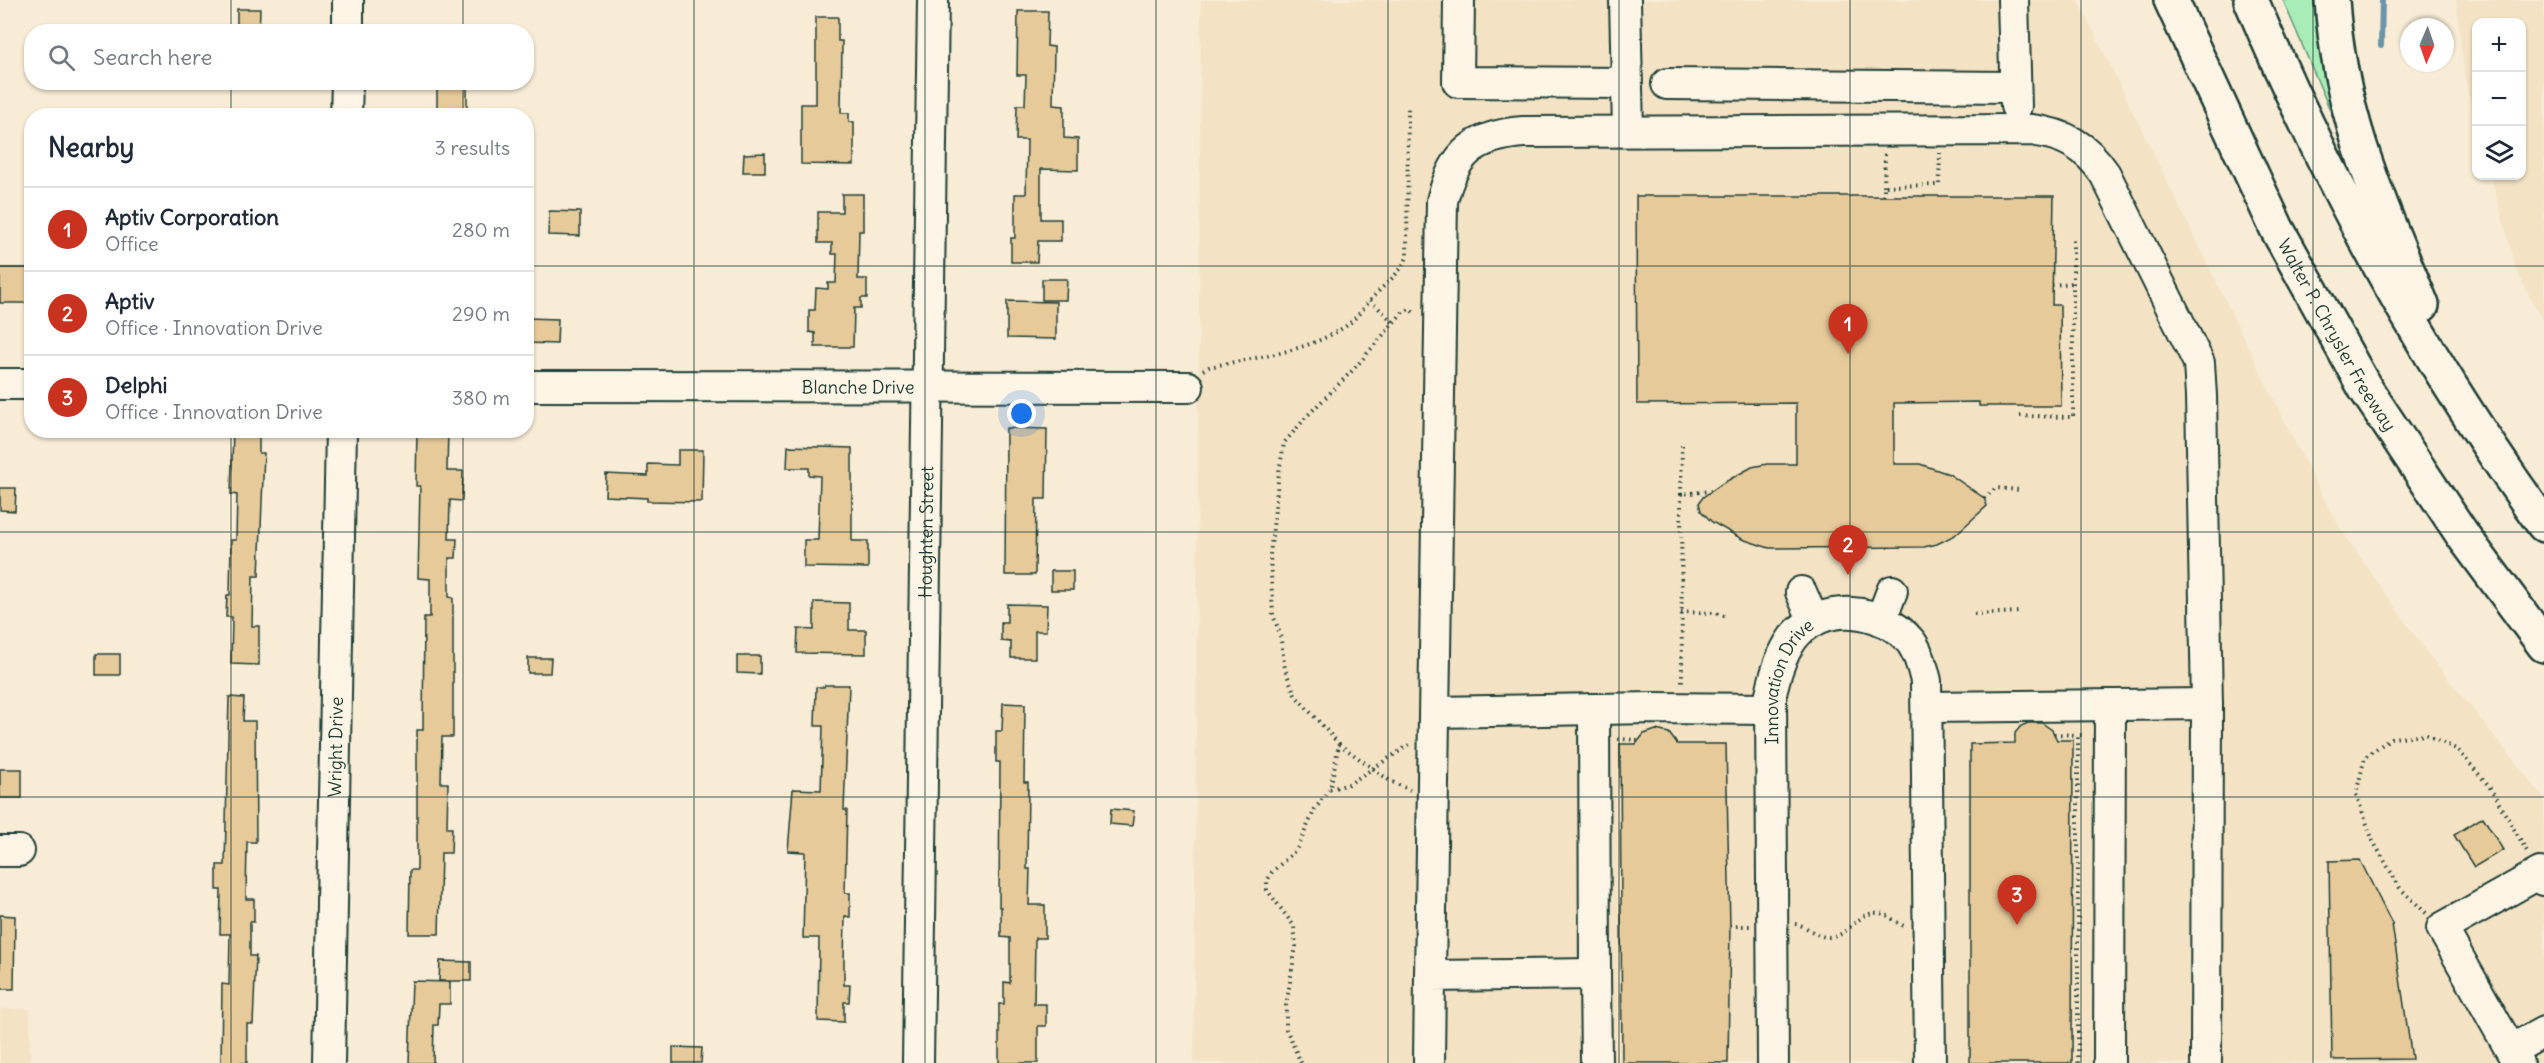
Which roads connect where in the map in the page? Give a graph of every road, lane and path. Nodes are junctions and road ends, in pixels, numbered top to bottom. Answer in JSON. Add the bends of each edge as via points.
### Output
{"nodes":[{"id":1,"x":348,"y":0,"type":"edge"},
{"id":2,"x":933,"y":0,"type":"edge"},
{"id":3,"x":1459,"y":0,"type":"edge"},
{"id":4,"x":1625,"y":0,"type":"edge"},
{"id":5,"x":2013,"y":0,"type":"edge"},
{"id":6,"x":2171,"y":0,"type":"edge"},
{"id":7,"x":2251,"y":0,"type":"edge"},
{"id":8,"x":2332,"y":0,"type":"edge"},
{"id":9,"x":348,"y":24,"type":"edge"},
{"id":10,"x":1626,"y":83,"type":"junction"},
{"id":11,"x":1667,"y":84,"type":"dead end"},
{"id":12,"x":1848,"y":86,"type":"junction"},
{"id":13,"x":2014,"y":87,"type":"junction"},
{"id":14,"x":347,"y":90,"type":"edge"},
{"id":15,"x":1408,"y":106,"type":"dead end"},
{"id":16,"x":346,"y":108,"type":"edge"},
{"id":17,"x":2017,"y":130,"type":"junction"},
{"id":18,"x":1628,"y":131,"type":"junction"},
{"id":19,"x":1849,"y":131,"type":"junction"},
{"id":20,"x":1940,"y":143,"type":"dead end"},
{"id":21,"x":1891,"y":150,"type":"dead end"},
{"id":22,"x":1884,"y":186,"type":"junction"},
{"id":23,"x":1884,"y":196,"type":"dead end"},
{"id":24,"x":2073,"y":239,"type":"dead end"},
{"id":25,"x":2073,"y":283,"type":"junction"},
{"id":26,"x":2052,"y":285,"type":"dead end"},
{"id":27,"x":1370,"y":300,"type":"junction"},
{"id":28,"x":1419,"y":319,"type":"dead end"},
{"id":29,"x":1394,"y":323,"type":"junction"},
{"id":30,"x":0,"y":384,"type":"edge"},
{"id":31,"x":24,"y":384,"type":"edge"},
{"id":32,"x":534,"y":386,"type":"edge"},
{"id":33,"x":927,"y":387,"type":"junction"},
{"id":34,"x":1188,"y":387,"type":"joint"},
{"id":35,"x":2464,"y":410,"type":"junction"},
{"id":36,"x":2020,"y":416,"type":"dead end"},
{"id":37,"x":341,"y":438,"type":"edge"},
{"id":38,"x":1682,"y":445,"type":"dead end"},
{"id":39,"x":2020,"y":490,"type":"dead end"},
{"id":40,"x":1711,"y":491,"type":"dead end"},
{"id":41,"x":1681,"y":494,"type":"junction"},
{"id":42,"x":1984,"y":498,"type":"dead end"},
{"id":43,"x":2544,"y":525,"type":"edge"},
{"id":44,"x":1848,"y":548,"type":"dead end"},
{"id":45,"x":1851,"y":565,"type":"dead end"},
{"id":46,"x":1892,"y":591,"type":"dead end"},
{"id":47,"x":1801,"y":592,"type":"dead end"},
{"id":48,"x":1682,"y":612,"type":"junction"},
{"id":49,"x":2020,"y":612,"type":"dead end"},
{"id":50,"x":1974,"y":614,"type":"dead end"},
{"id":51,"x":1727,"y":617,"type":"dead end"},
{"id":52,"x":1881,"y":620,"type":"junction"},
{"id":53,"x":1814,"y":621,"type":"junction"},
{"id":54,"x":2544,"y":645,"type":"edge"},
{"id":55,"x":1682,"y":696,"type":"dead end"},
{"id":56,"x":2207,"y":704,"type":"junction"},
{"id":57,"x":2110,"y":705,"type":"junction"},
{"id":58,"x":1927,"y":707,"type":"junction"},
{"id":59,"x":1594,"y":709,"type":"junction"},
{"id":60,"x":1771,"y":709,"type":"junction"},
{"id":61,"x":1435,"y":711,"type":"junction"},
{"id":62,"x":2054,"y":734,"type":"dead end"},
{"id":63,"x":2078,"y":735,"type":"junction"},
{"id":64,"x":2110,"y":736,"type":"junction"},
{"id":65,"x":1620,"y":739,"type":"dead end"},
{"id":66,"x":1417,"y":740,"type":"dead end"},
{"id":67,"x":1639,"y":740,"type":"dead end"},
{"id":68,"x":1339,"y":744,"type":"junction"},
{"id":69,"x":1373,"y":770,"type":"junction"},
{"id":70,"x":1415,"y":781,"type":"dead end"},
{"id":71,"x":1330,"y":789,"type":"junction"},
{"id":72,"x":2542,"y":877,"type":"edge"},
{"id":73,"x":1785,"y":926,"type":"dead end"},
{"id":74,"x":1911,"y":926,"type":"dead end"},
{"id":75,"x":2442,"y":928,"type":"junction"},
{"id":76,"x":1595,"y":974,"type":"junction"},
{"id":77,"x":1430,"y":976,"type":"junction"},
{"id":78,"x":2544,"y":1032,"type":"edge"},
{"id":79,"x":2515,"y":1056,"type":"edge"},
{"id":80,"x":329,"y":1063,"type":"edge"},
{"id":81,"x":918,"y":1063,"type":"edge"},
{"id":82,"x":1301,"y":1063,"type":"edge"},
{"id":83,"x":1429,"y":1063,"type":"edge"},
{"id":84,"x":1596,"y":1063,"type":"edge"},
{"id":85,"x":1773,"y":1063,"type":"edge"},
{"id":86,"x":1930,"y":1063,"type":"edge"},
{"id":87,"x":2078,"y":1063,"type":"edge"},
{"id":88,"x":2109,"y":1063,"type":"edge"},
{"id":89,"x":2206,"y":1063,"type":"edge"}],
"edges":[{"from":1,"to":9,"type":"street"},
{"from":2,"to":33,"type":"street","name":"Houghten Street"},
{"from":3,"to":10,"type":"street","via":[[1458,82]]},
{"from":4,"to":10,"type":"street"},
{"from":5,"to":13,"type":"street"},
{"from":6,"to":54,"type":"highway","name":"Walter P. Chrysler Freeway","via":[[2277,229],[2365,388],[2464,537]]},
{"from":7,"to":35,"type":"highway","via":[[2291,94],[2375,259]]},
{"from":8,"to":35,"type":"highway","via":[[2342,86],[2365,164]]},
{"from":10,"to":18,"type":"street"},
{"from":11,"to":12,"type":"street"},
{"from":12,"to":13,"type":"street"},
{"from":12,"to":19,"type":"street"},
{"from":13,"to":17,"type":"street"},
{"from":14,"to":16,"type":"street"},
{"from":15,"to":27,"type":"path","via":[[1407,257],[1401,270]]},
{"from":17,"to":19,"type":"street"},
{"from":17,"to":56,"type":"street","via":[[2068,138],[2097,162],[2199,363]]},
{"from":18,"to":19,"type":"street"},
{"from":18,"to":61,"type":"street","via":[[1523,132],[1487,138],[1466,151],[1447,180],[1442,201]]},
{"from":20,"to":22,"type":"path","via":[[1939,186]]},
{"from":21,"to":22,"type":"path","via":[[1885,155]]},
{"from":22,"to":23,"type":"path"},
{"from":24,"to":25,"type":"path"},
{"from":25,"to":26,"type":"path"},
{"from":25,"to":36,"type":"path","via":[[2073,417]]},
{"from":27,"to":29,"type":"path"},
{"from":27,"to":34,"type":"path","via":[[1348,325],[1324,339],[1303,348],[1209,367],[1189,378]]},
{"from":28,"to":29,"type":"path","via":[[1410,309]]},
{"from":29,"to":68,"type":"path","via":[[1284,443],[1279,472],[1270,555],[1273,615],[1295,695]]},
{"from":30,"to":31,"type":"street"},
{"from":32,"to":33,"type":"street","name":"Blanche Drive"},
{"from":33,"to":34,"type":"street","name":"Blanche Drive"},
{"from":33,"to":81,"type":"street","name":"Houghten Street"},
{"from":35,"to":43,"type":"highway"},
{"from":37,"to":80,"type":"street","name":"Wright Drive"},
{"from":38,"to":41,"type":"path"},
{"from":39,"to":42,"type":"path","via":[[1996,488]]},
{"from":40,"to":41,"type":"path"},
{"from":41,"to":48,"type":"path"},
{"from":44,"to":45,"type":"path"},
{"from":46,"to":52,"type":"street"},
{"from":47,"to":53,"type":"street"},
{"from":48,"to":51,"type":"path"},
{"from":48,"to":55,"type":"path"},
{"from":49,"to":50,"type":"path"},
{"from":52,"to":53,"type":"street","name":"Innovation Drive","via":[[1847,612],[1825,614]]},
{"from":52,"to":58,"type":"street","name":"Innovation Drive","via":[[1911,643],[1921,660]]},
{"from":53,"to":60,"type":"street","name":"Innovation Drive","via":[[1794,638],[1782,656],[1771,694]]},
{"from":56,"to":57,"type":"street"},
{"from":56,"to":89,"type":"street"},
{"from":57,"to":58,"type":"street"},
{"from":57,"to":64,"type":"street"},
{"from":58,"to":86,"type":"street","name":"Innovation Drive"},
{"from":59,"to":60,"type":"street"},
{"from":59,"to":61,"type":"street"},
{"from":59,"to":76,"type":"street"},
{"from":60,"to":85,"type":"street","name":"Innovation Drive"},
{"from":61,"to":77,"type":"street"},
{"from":62,"to":63,"type":"path"},
{"from":63,"to":64,"type":"path"},
{"from":63,"to":87,"type":"path"},
{"from":64,"to":88,"type":"street"},
{"from":65,"to":67,"type":"path"},
{"from":66,"to":69,"type":"path"},
{"from":68,"to":69,"type":"path"},
{"from":68,"to":71,"type":"path"},
{"from":69,"to":70,"type":"path","via":[[1415,792]]},
{"from":69,"to":71,"type":"path","via":[[1349,784]]},
{"from":71,"to":82,"type":"path","via":[[1315,809],[1297,849],[1267,881],[1268,890],[1294,926],[1296,946],[1286,1029]]},
{"from":72,"to":75,"type":"street"},
{"from":72,"to":75,"type":"path","via":[[2489,786],[2458,750],[2427,735],[2391,738],[2365,757],[2356,794],[2373,841],[2400,888]]},
{"from":73,"to":74,"type":"path","via":[[1802,925],[1815,935],[1837,937],[1862,916],[1881,913],[1902,926]]},
{"from":75,"to":79,"type":"street"},
{"from":76,"to":77,"type":"street"},
{"from":76,"to":84,"type":"street"},
{"from":77,"to":83,"type":"street"},
{"from":78,"to":79,"type":"street"}]}
